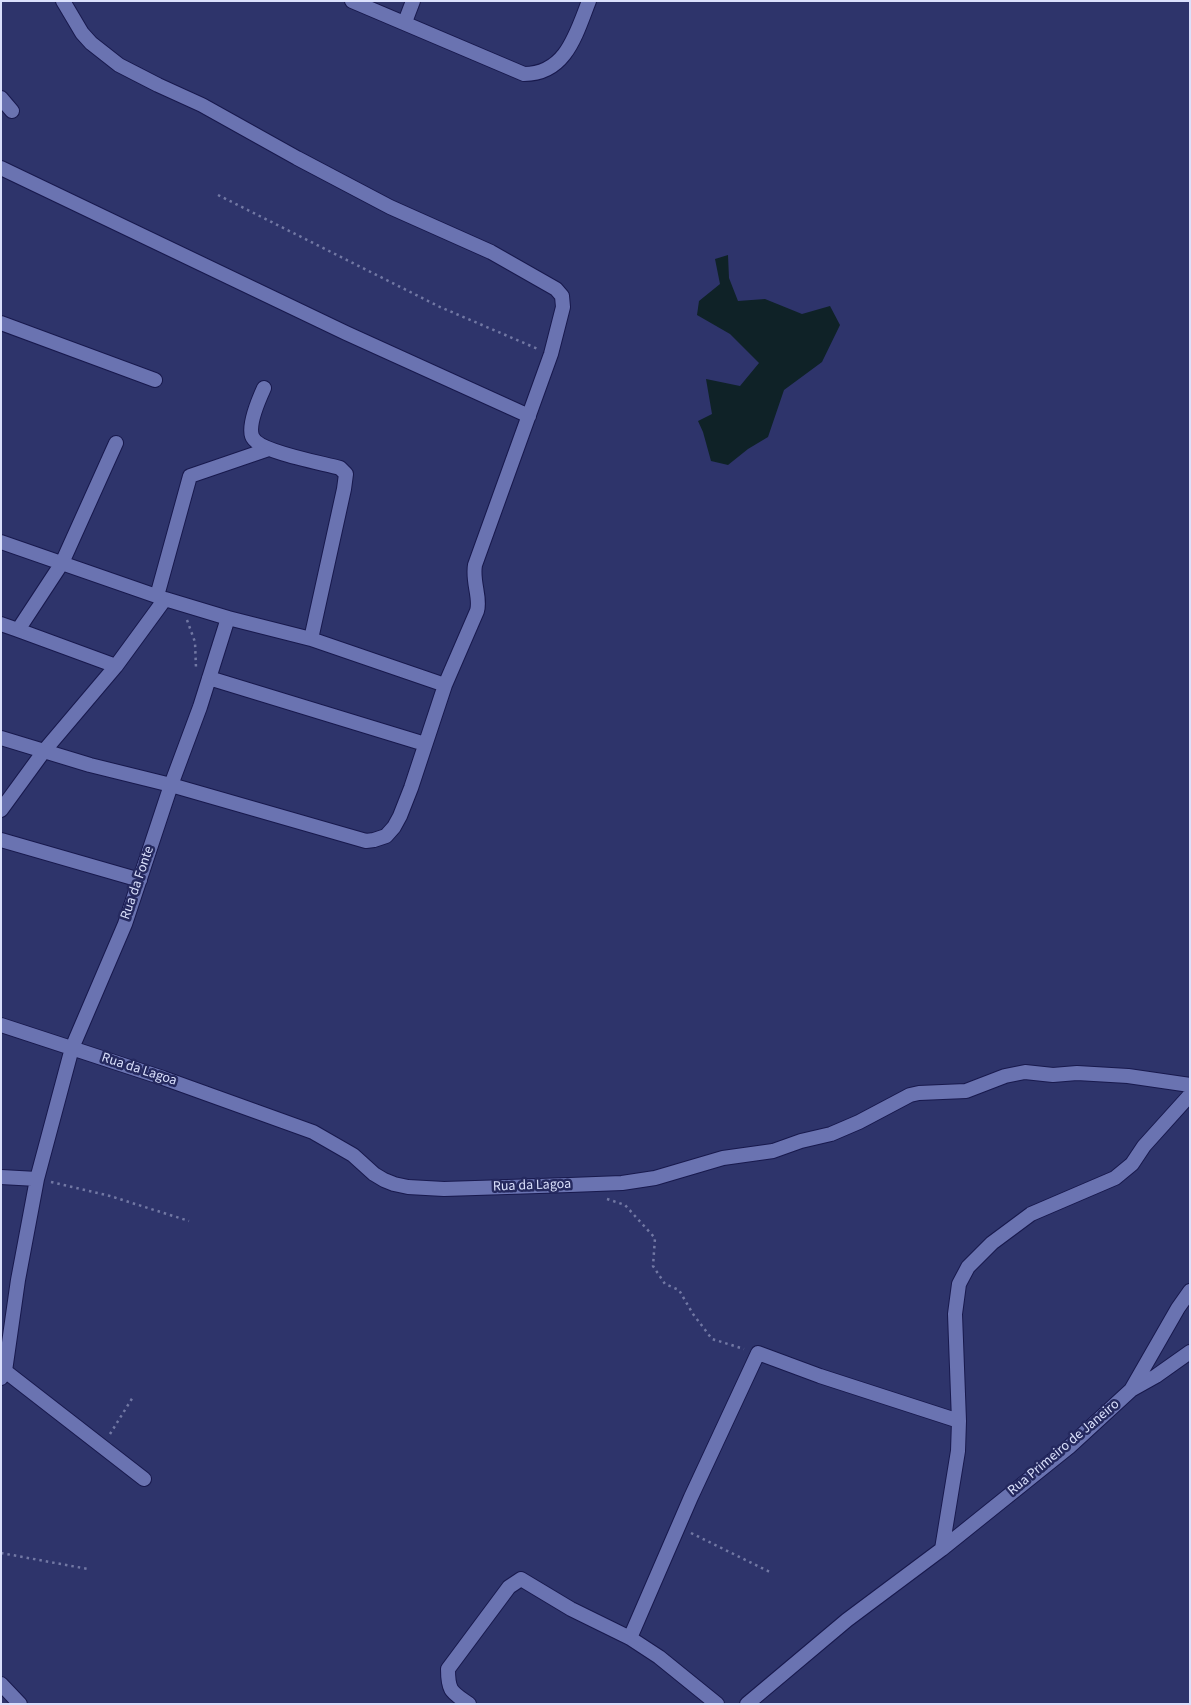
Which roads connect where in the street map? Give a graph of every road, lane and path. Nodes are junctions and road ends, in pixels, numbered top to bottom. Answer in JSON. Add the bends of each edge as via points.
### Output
{"nodes":[{"id":1,"x":62,"y":1,"type":"edge"},
{"id":2,"x":352,"y":1,"type":"edge"},
{"id":3,"x":413,"y":1,"type":"edge"},
{"id":4,"x":589,"y":1,"type":"edge"},
{"id":5,"x":405,"y":22,"type":"junction"},
{"id":6,"x":1,"y":98,"type":"edge"},
{"id":7,"x":12,"y":111,"type":"dead end"},
{"id":8,"x":1,"y":168,"type":"edge"},
{"id":9,"x":218,"y":195,"type":"dead end"},
{"id":10,"x":1,"y":323,"type":"edge"},
{"id":11,"x":550,"y":354,"type":"junction"},
{"id":12,"x":155,"y":380,"type":"dead end"},
{"id":13,"x":264,"y":388,"type":"dead end"},
{"id":14,"x":529,"y":416,"type":"junction"},
{"id":15,"x":116,"y":443,"type":"dead end"},
{"id":16,"x":270,"y":449,"type":"junction"},
{"id":17,"x":1,"y":542,"type":"edge"},
{"id":18,"x":62,"y":563,"type":"junction"},
{"id":19,"x":161,"y":598,"type":"junction"},
{"id":20,"x":181,"y":603,"type":"junction"},
{"id":21,"x":228,"y":618,"type":"junction"},
{"id":22,"x":1,"y":624,"type":"edge"},
{"id":23,"x":18,"y":630,"type":"junction"},
{"id":24,"x":311,"y":639,"type":"junction"},
{"id":25,"x":116,"y":666,"type":"junction"},
{"id":26,"x":203,"y":675,"type":"junction"},
{"id":27,"x":445,"y":685,"type":"junction"},
{"id":28,"x":1,"y":738,"type":"edge"},
{"id":29,"x":425,"y":744,"type":"junction"},
{"id":30,"x":44,"y":751,"type":"junction"},
{"id":31,"x":172,"y":785,"type":"junction"},
{"id":32,"x":1,"y":810,"type":"edge"},
{"id":33,"x":1,"y":840,"type":"edge"},
{"id":34,"x":140,"y":880,"type":"junction"},
{"id":35,"x":1,"y":1025,"type":"edge"},
{"id":36,"x":72,"y":1048,"type":"junction"},
{"id":37,"x":1190,"y":1085,"type":"edge"},
{"id":38,"x":1190,"y":1095,"type":"edge"},
{"id":39,"x":1,"y":1177,"type":"edge"},
{"id":40,"x":37,"y":1179,"type":"junction"},
{"id":41,"x":598,"y":1197,"type":"dead end"},
{"id":42,"x":189,"y":1221,"type":"dead end"},
{"id":43,"x":1190,"y":1291,"type":"edge"},
{"id":44,"x":5,"y":1333,"type":"edge"},
{"id":45,"x":1190,"y":1352,"type":"edge"},
{"id":46,"x":758,"y":1354,"type":"junction"},
{"id":47,"x":3,"y":1374,"type":"edge"},
{"id":48,"x":1131,"y":1390,"type":"junction"},
{"id":49,"x":133,"y":1397,"type":"dead end"},
{"id":50,"x":959,"y":1421,"type":"junction"},
{"id":51,"x":103,"y":1446,"type":"junction"},
{"id":52,"x":144,"y":1479,"type":"dead end"},
{"id":53,"x":678,"y":1526,"type":"junction"},
{"id":54,"x":942,"y":1549,"type":"junction"},
{"id":55,"x":1,"y":1553,"type":"edge"},
{"id":56,"x":88,"y":1569,"type":"dead end"},
{"id":57,"x":772,"y":1573,"type":"dead end"},
{"id":58,"x":630,"y":1638,"type":"junction"},
{"id":59,"x":1,"y":1684,"type":"edge"},
{"id":60,"x":20,"y":1704,"type":"edge"},
{"id":61,"x":469,"y":1704,"type":"edge"},
{"id":62,"x":718,"y":1704,"type":"edge"},
{"id":63,"x":747,"y":1704,"type":"edge"}],
"edges":[{"from":1,"to":11,"type":"street","via":[[82,34],[119,65],[202,105],[390,208],[491,252],[556,289],[562,296],[563,307]]},
{"from":2,"to":5,"type":"street"},
{"from":3,"to":5,"type":"street"},
{"from":4,"to":5,"type":"street","via":[[567,52],[549,69],[533,74],[509,69]]},
{"from":6,"to":7,"type":"street"},
{"from":8,"to":14,"type":"street","via":[[346,333]]},
{"from":9,"to":11,"type":"path","via":[[440,307]]},
{"from":10,"to":12,"type":"street"},
{"from":11,"to":14,"type":"street"},
{"from":13,"to":16,"type":"street","via":[[256,406],[251,432],[255,441]]},
{"from":14,"to":27,"type":"street","via":[[475,565],[477,611]]},
{"from":15,"to":18,"type":"street"},
{"from":16,"to":19,"type":"street","via":[[190,476]]},
{"from":16,"to":24,"type":"street","via":[[340,468],[346,474]]},
{"from":17,"to":18,"type":"street"},
{"from":18,"to":19,"type":"street"},
{"from":18,"to":23,"type":"street"},
{"from":19,"to":20,"type":"street"},
{"from":19,"to":25,"type":"street"},
{"from":20,"to":21,"type":"street"},
{"from":20,"to":26,"type":"path"},
{"from":21,"to":24,"type":"street"},
{"from":21,"to":26,"type":"street","name":"Rua da Fonte"},
{"from":22,"to":23,"type":"street"},
{"from":23,"to":25,"type":"street"},
{"from":24,"to":27,"type":"street"},
{"from":25,"to":30,"type":"street"},
{"from":26,"to":29,"type":"street"},
{"from":26,"to":31,"type":"street","name":"Rua da Fonte","via":[[200,707]]},
{"from":27,"to":29,"type":"street"},
{"from":28,"to":30,"type":"street"},
{"from":29,"to":31,"type":"street","via":[[400,816],[386,836],[374,840],[366,841]]},
{"from":30,"to":31,"type":"street","via":[[98,768]]},
{"from":30,"to":32,"type":"street"},
{"from":31,"to":34,"type":"street","name":"Rua da Fonte"},
{"from":33,"to":34,"type":"street"},
{"from":34,"to":36,"type":"street","name":"Rua da Fonte","via":[[105,974]]},
{"from":35,"to":36,"type":"street","name":"Rua da Lagoa"},
{"from":36,"to":37,"type":"street","name":"Rua da Lagoa","via":[[313,1132],[394,1184],[444,1189],[647,1180],[723,1158],[773,1151],[831,1134],[910,1095],[966,1091],[1018,1072],[1128,1076]]},
{"from":36,"to":40,"type":"street","name":"Rua da Fonte"},
{"from":38,"to":50,"type":"street","via":[[1132,1164],[1115,1178],[1031,1214],[968,1266],[959,1284],[955,1314]]},
{"from":39,"to":40,"type":"street"},
{"from":40,"to":42,"type":"path","via":[[110,1196]]},
{"from":40,"to":44,"type":"street","name":"Rua da Fonte"},
{"from":41,"to":46,"type":"path","via":[[625,1205],[655,1238],[653,1266],[664,1284],[679,1290],[692,1314],[712,1339]]},
{"from":43,"to":48,"type":"street"},
{"from":44,"to":47,"type":"street","name":"Rua da Fonte"},
{"from":45,"to":48,"type":"street","name":"Rua Primeiro de Janeiro"},
{"from":46,"to":50,"type":"street"},
{"from":46,"to":53,"type":"street"},
{"from":47,"to":51,"type":"street"},
{"from":48,"to":54,"type":"street","name":"Rua Primeiro de Janeiro","via":[[1069,1447]]},
{"from":49,"to":51,"type":"path"},
{"from":50,"to":54,"type":"street","via":[[958,1451]]},
{"from":51,"to":52,"type":"street"},
{"from":53,"to":57,"type":"path"},
{"from":53,"to":58,"type":"street"},
{"from":54,"to":63,"type":"street","name":"Rua Primeiro de Janeiro","via":[[847,1620]]},
{"from":55,"to":56,"type":"path"},
{"from":58,"to":61,"type":"street","via":[[571,1609],[521,1579],[509,1588],[448,1670],[448,1684]]},
{"from":58,"to":62,"type":"street"},
{"from":59,"to":60,"type":"street"}]}
